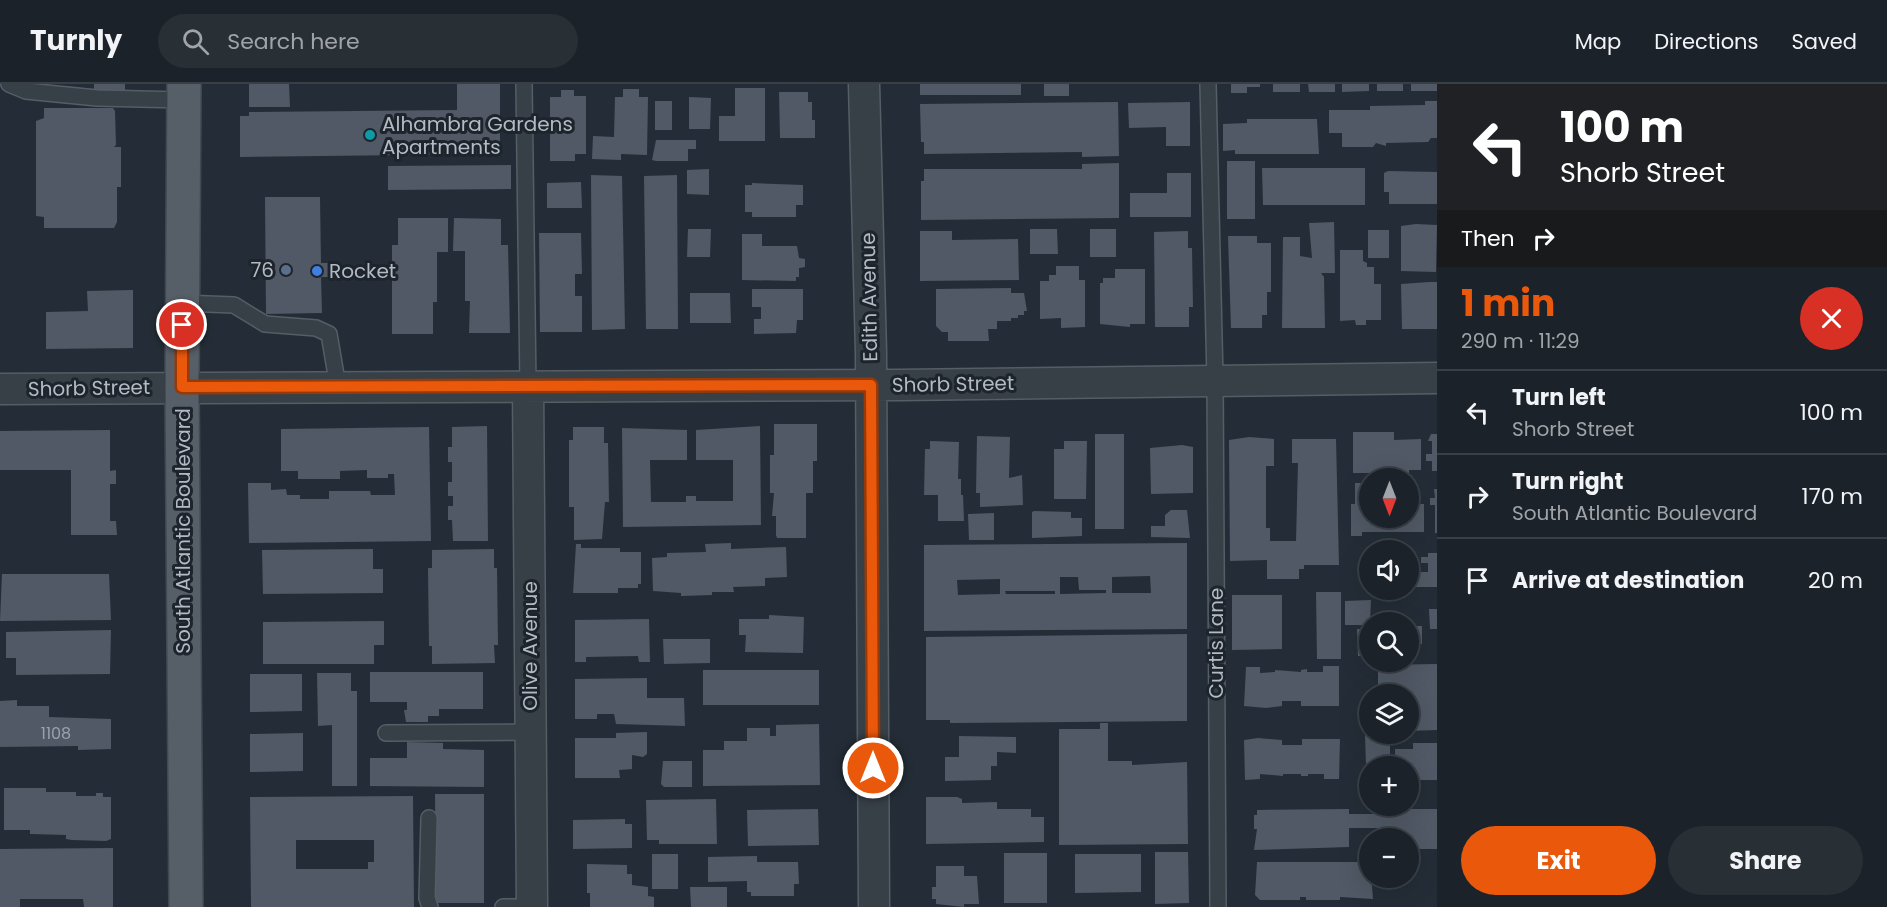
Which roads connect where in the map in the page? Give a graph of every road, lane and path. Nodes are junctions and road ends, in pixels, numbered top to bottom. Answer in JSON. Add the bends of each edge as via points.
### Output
{"nodes":[{"id":1,"x":9,"y":84,"type":"edge"},
{"id":2,"x":524,"y":84,"type":"edge"},
{"id":3,"x":864,"y":84,"type":"edge"},
{"id":4,"x":1208,"y":84,"type":"edge"},
{"id":5,"x":184,"y":92,"type":"edge"},
{"id":6,"x":182,"y":303,"type":"junction"},
{"id":7,"x":1437,"y":378,"type":"edge"},
{"id":8,"x":1215,"y":379,"type":"junction"},
{"id":9,"x":871,"y":385,"type":"junction"},
{"id":10,"x":528,"y":386,"type":"junction"},
{"id":11,"x":182,"y":387,"type":"junction"},
{"id":12,"x":338,"y":387,"type":"junction"},
{"id":13,"x":0,"y":389,"type":"edge"},
{"id":14,"x":386,"y":732,"type":"dead end"},
{"id":15,"x":531,"y":732,"type":"junction"},
{"id":16,"x":429,"y":818,"type":"dead end"},
{"id":17,"x":186,"y":907,"type":"edge"},
{"id":18,"x":430,"y":907,"type":"edge"},
{"id":19,"x":503,"y":907,"type":"edge"},
{"id":20,"x":531,"y":907,"type":"edge"},
{"id":21,"x":874,"y":907,"type":"edge"},
{"id":22,"x":1218,"y":907,"type":"edge"}],
"edges":[{"from":1,"to":5,"type":"lane","via":[[26,91],[97,98]]},
{"from":2,"to":10,"type":"lane"},
{"from":3,"to":9,"type":"street","name":"Edith Avenue"},
{"from":4,"to":8,"type":"lane","name":"Curtis Lane"},
{"from":5,"to":6,"type":"main road","name":"South Atlantic Boulevard"},
{"from":6,"to":11,"type":"main road","name":"South Atlantic Boulevard"},
{"from":6,"to":12,"type":"lane","via":[[234,305],[265,324],[316,328],[329,334]]},
{"from":7,"to":8,"type":"street","name":"Shorb Street"},
{"from":8,"to":9,"type":"street","name":"Shorb Street"},
{"from":8,"to":22,"type":"lane","name":"Curtis Lane"},
{"from":9,"to":10,"type":"street","name":"Shorb Street"},
{"from":9,"to":21,"type":"street","name":"Edith Avenue"},
{"from":10,"to":12,"type":"street","name":"Shorb Street"},
{"from":10,"to":15,"type":"street","name":"Olive Avenue"},
{"from":11,"to":12,"type":"street","name":"Shorb Street"},
{"from":11,"to":13,"type":"street","name":"Shorb Street"},
{"from":11,"to":17,"type":"main road","name":"South Atlantic Boulevard"},
{"from":14,"to":15,"type":"lane"},
{"from":15,"to":20,"type":"street","name":"Olive Avenue"},
{"from":16,"to":18,"type":"lane"},
{"from":19,"to":20,"type":"lane"}]}
